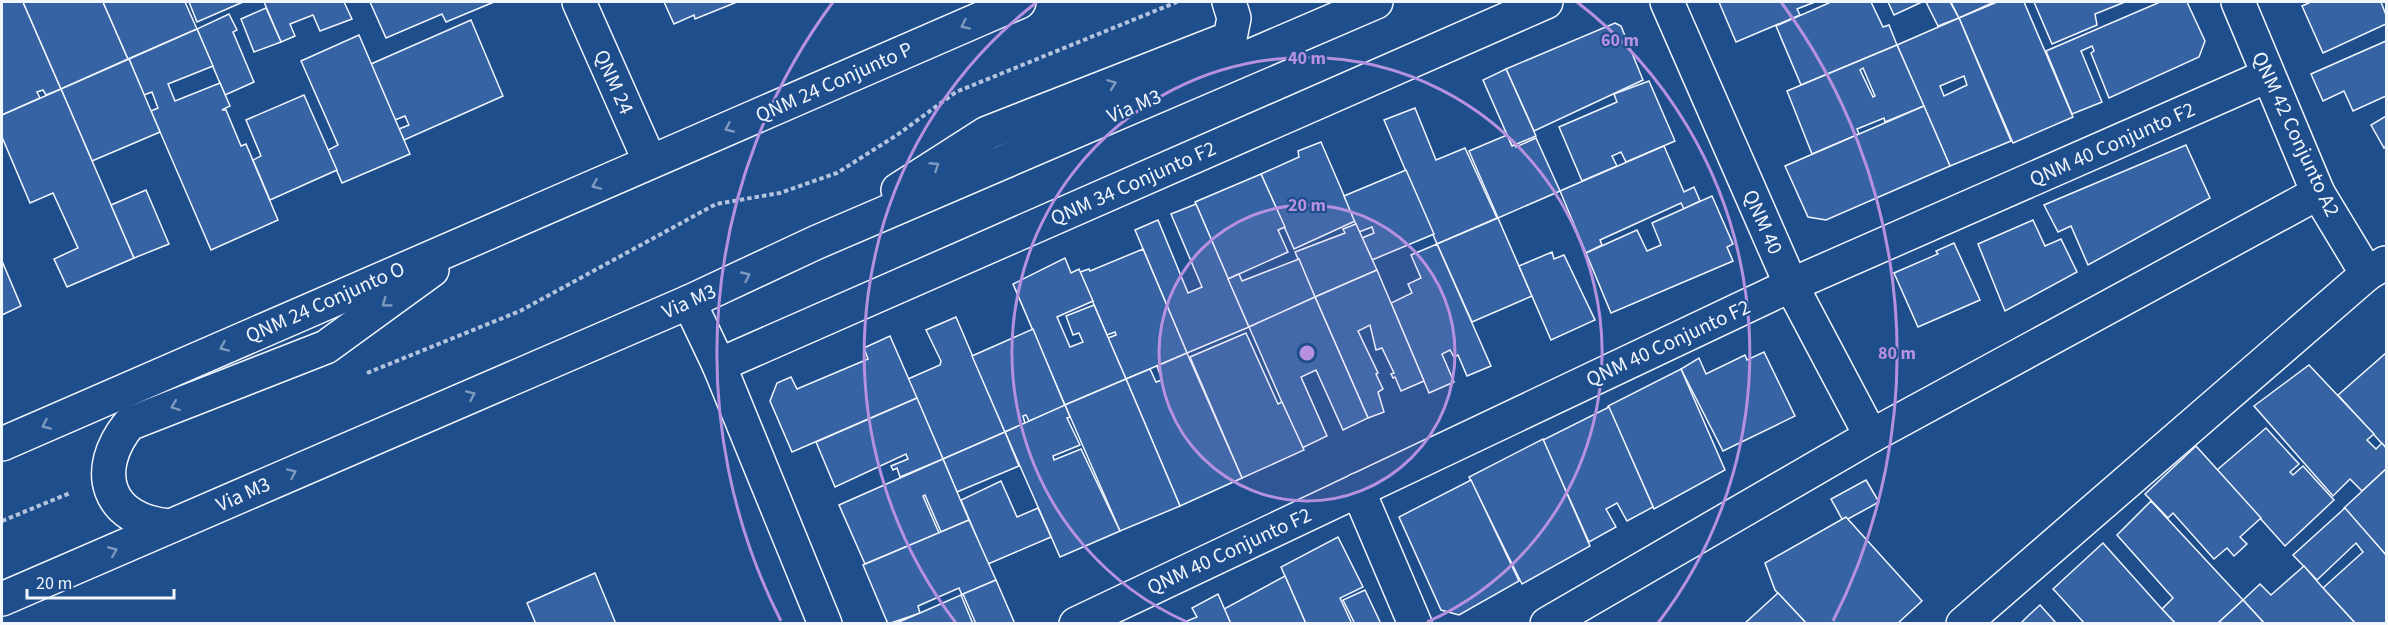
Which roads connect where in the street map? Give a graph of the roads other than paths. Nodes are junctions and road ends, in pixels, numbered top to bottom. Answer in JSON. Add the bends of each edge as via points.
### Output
{"nodes":[{"id":1,"x":579,"y":2,"type":"edge"},
{"id":2,"x":1019,"y":2,"type":"edge"},
{"id":3,"x":1229,"y":2,"type":"edge"},
{"id":4,"x":1376,"y":2,"type":"edge"},
{"id":5,"x":1546,"y":2,"type":"edge"},
{"id":6,"x":1667,"y":2,"type":"edge"},
{"id":7,"x":2238,"y":2,"type":"edge"},
{"id":8,"x":2267,"y":76,"type":"junction"},
{"id":9,"x":650,"y":162,"type":"junction"},
{"id":10,"x":2318,"y":193,"type":"junction"},
{"id":11,"x":485,"y":232,"type":"junction"},
{"id":12,"x":815,"y":243,"type":"junction"},
{"id":13,"x":2377,"y":268,"type":"edge"},
{"id":14,"x":1791,"y":285,"type":"junction"},
{"id":15,"x":689,"y":302,"type":"junction"},
{"id":16,"x":719,"y":365,"type":"junction"},
{"id":17,"x":1871,"y":436,"type":"junction"},
{"id":18,"x":2,"y":444,"type":"edge"},
{"id":19,"x":1358,"y":490,"type":"junction"},
{"id":20,"x":170,"y":526,"type":"junction"},
{"id":21,"x":2,"y":599,"type":"edge"},
{"id":22,"x":825,"y":624,"type":"edge"},
{"id":23,"x":1076,"y":624,"type":"edge"},
{"id":24,"x":1415,"y":624,"type":"edge"},
{"id":25,"x":1547,"y":624,"type":"edge"},
{"id":26,"x":1962,"y":624,"type":"edge"}],
"edges":[{"from":1,"to":9,"type":"street","name":"QNM 24"},
{"from":2,"to":9,"type":"street","name":"QNM 24 Conjunto P","one_way":true},
{"from":12,"to":3,"type":"street","one_way":true,"via":[[987,133],[1230,38],[1234,18]]},
{"from":4,"to":12,"type":"street","name":"Via M3"},
{"from":5,"to":16,"type":"street","name":"QNM 34 Conjunto F2"},
{"from":6,"to":14,"type":"street","name":"QNM 40"},
{"from":7,"to":8,"type":"street","name":"QNM 42 Conjunto A2"},
{"from":8,"to":10,"type":"street","name":"QNM 42 Conjunto A2"},
{"from":8,"to":14,"type":"street","name":"QNM 40 Conjunto F2"},
{"from":9,"to":11,"type":"street","name":"QNM 24 Conjunto O","one_way":true},
{"from":10,"to":13,"type":"street","name":"QNM 42 Conjunto A2"},
{"from":10,"to":17,"type":"street"},
{"from":11,"to":18,"type":"street","name":"QNM 24 Conjunto O","one_way":true},
{"from":11,"to":20,"type":"street","one_way":true,"via":[[326,346],[129,424],[115,441],[109,458],[107,478],[113,494],[122,507],[153,525]]},
{"from":15,"to":12,"type":"street","name":"Via M3","one_way":true},
{"from":13,"to":26,"type":"street"},
{"from":14,"to":17,"type":"street","name":"QNM 40"},
{"from":14,"to":19,"type":"street","name":"QNM 40 Conjunto F2"},
{"from":15,"to":16,"type":"street"},
{"from":20,"to":15,"type":"street","name":"Via M3","one_way":true},
{"from":16,"to":22,"type":"street"},
{"from":17,"to":25,"type":"street"},
{"from":19,"to":23,"type":"street","name":"QNM 40 Conjunto F2"},
{"from":19,"to":24,"type":"street"},
{"from":21,"to":20,"type":"street","name":"Via M3","one_way":true}]}
